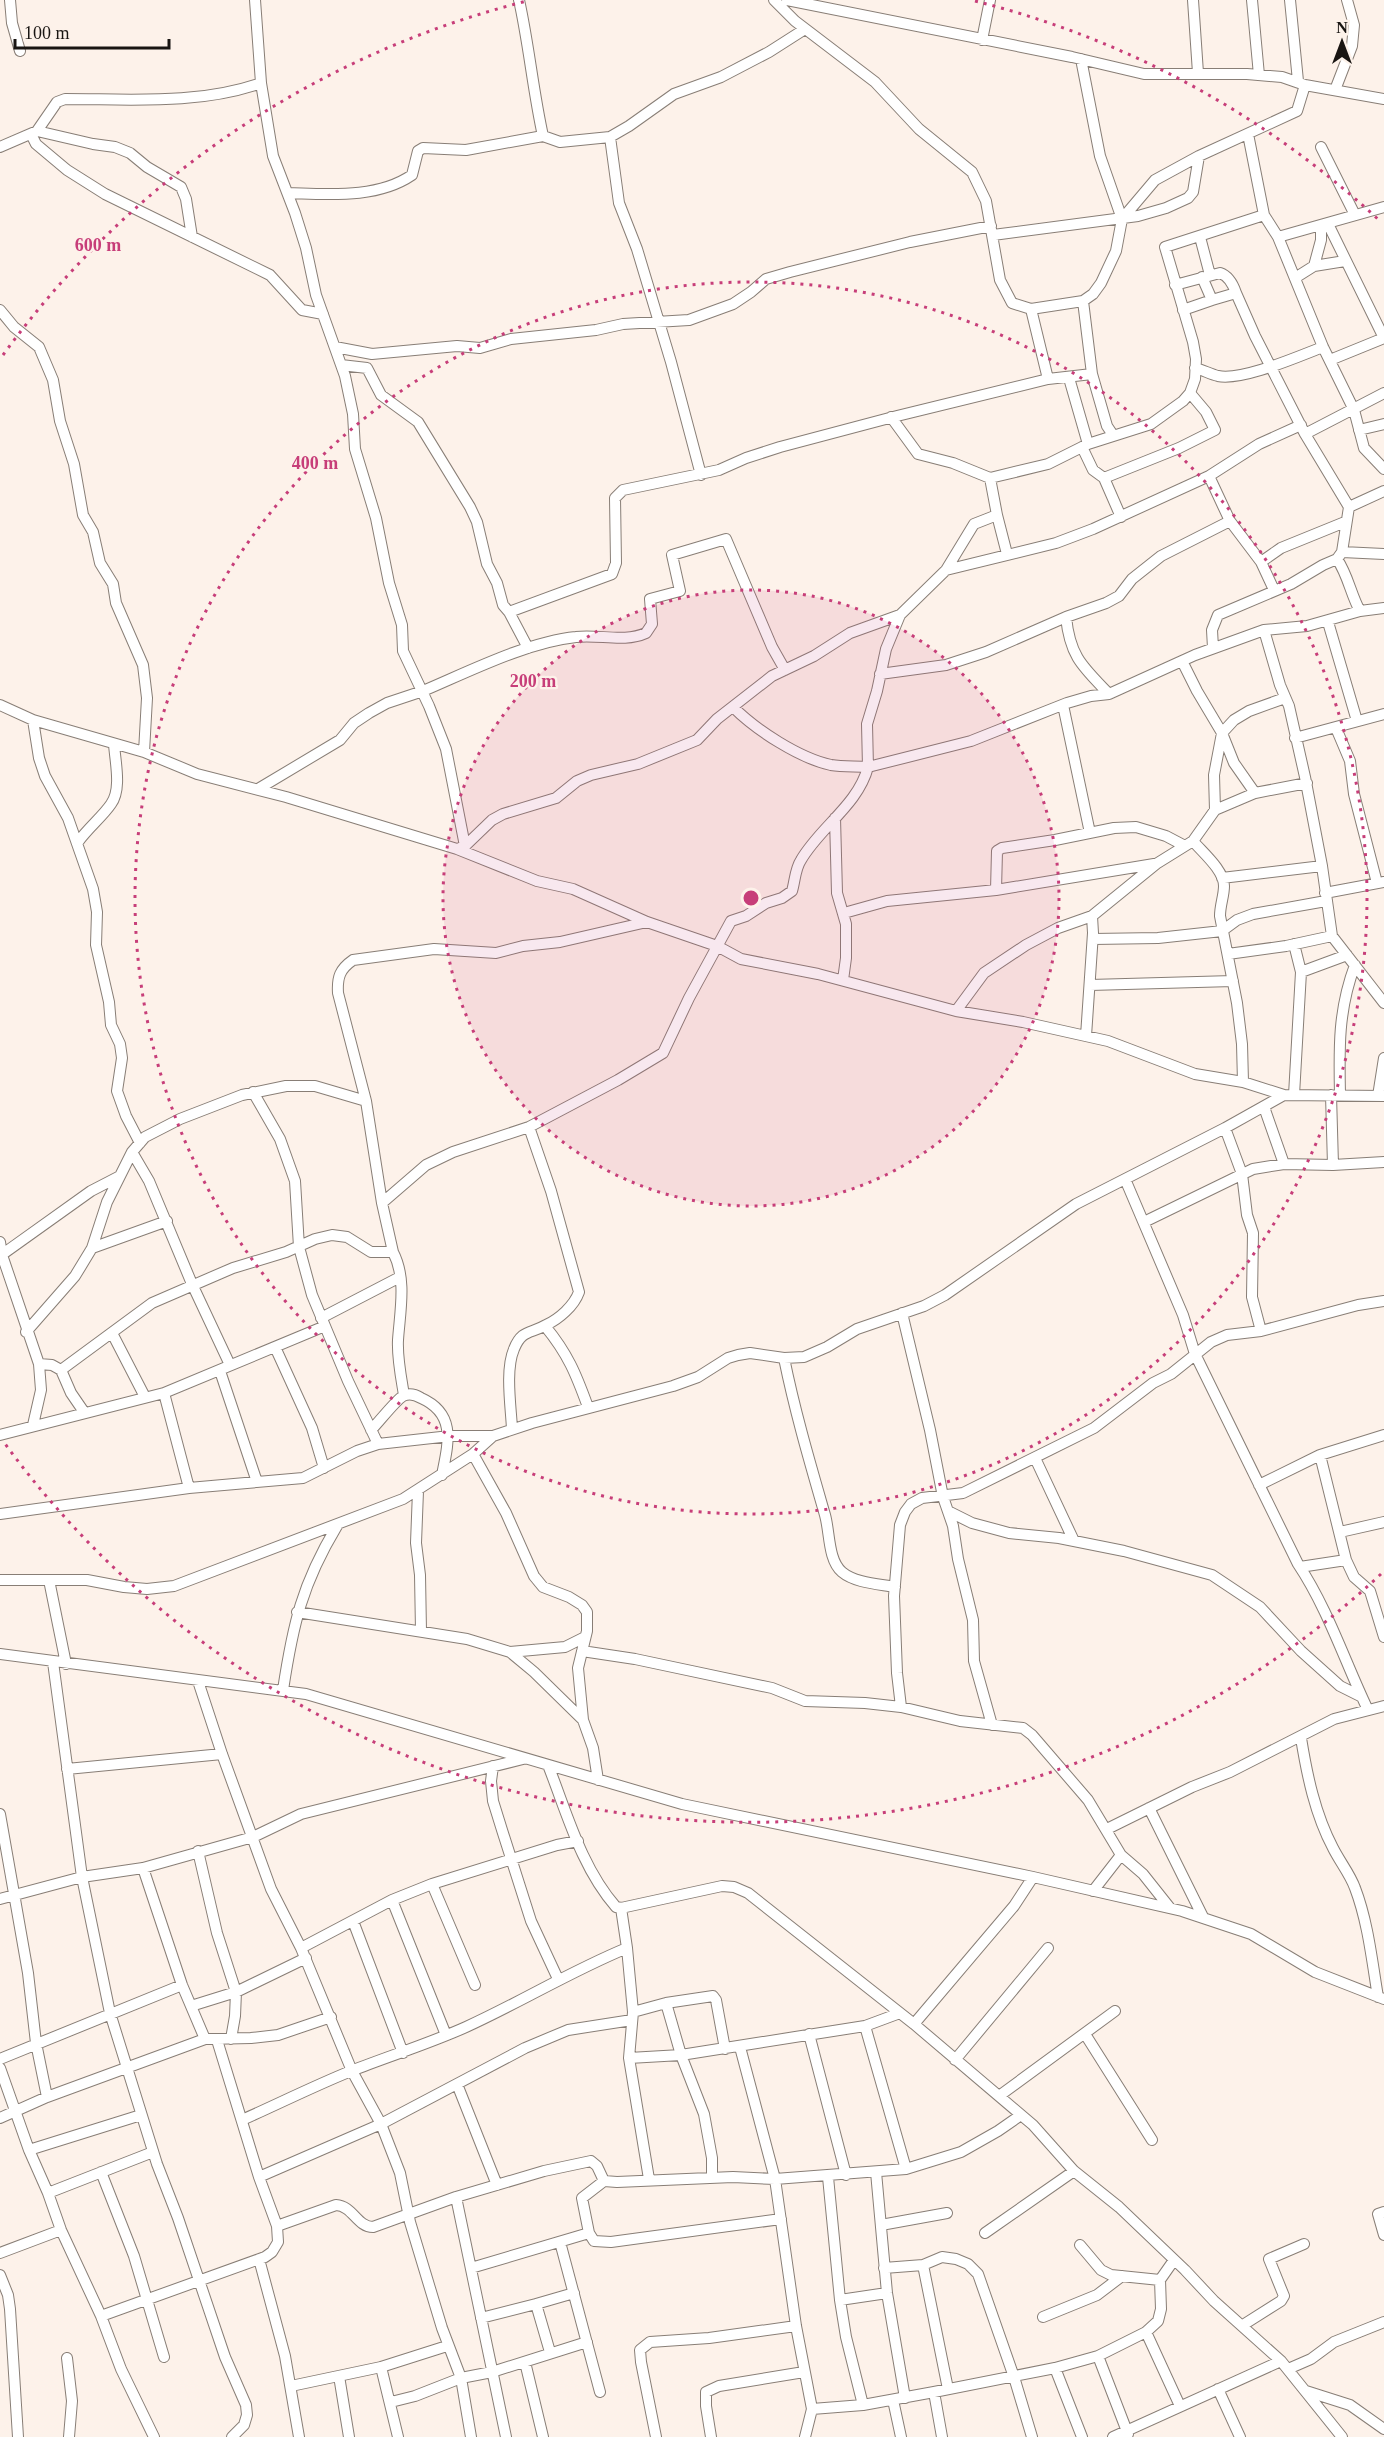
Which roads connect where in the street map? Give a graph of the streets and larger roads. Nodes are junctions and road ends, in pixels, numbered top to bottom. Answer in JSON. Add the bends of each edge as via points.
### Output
{"nodes":[{"id":1,"x":10,"y":0,"type":"edge"},
{"id":2,"x":255,"y":0,"type":"edge"},
{"id":3,"x":519,"y":0,"type":"edge"},
{"id":4,"x":774,"y":0,"type":"edge"},
{"id":5,"x":787,"y":0,"type":"edge"},
{"id":6,"x":990,"y":0,"type":"edge"},
{"id":7,"x":1194,"y":0,"type":"edge"},
{"id":8,"x":1252,"y":0,"type":"edge"},
{"id":9,"x":1290,"y":0,"type":"edge"},
{"id":10,"x":1347,"y":0,"type":"edge"},
{"id":11,"x":805,"y":28,"type":"junction"},
{"id":12,"x":982,"y":40,"type":"junction"},
{"id":13,"x":20,"y":51,"type":"dead end"},
{"id":14,"x":1081,"y":59,"type":"junction"},
{"id":15,"x":1198,"y":73,"type":"junction"},
{"id":16,"x":1260,"y":75,"type":"junction"},
{"id":17,"x":261,"y":83,"type":"junction"},
{"id":18,"x":1302,"y":83,"type":"junction"},
{"id":19,"x":1335,"y":90,"type":"junction"},
{"id":20,"x":1382,"y":97,"type":"edge"},
{"id":21,"x":34,"y":133,"type":"junction"},
{"id":22,"x":1248,"y":134,"type":"junction"},
{"id":23,"x":543,"y":136,"type":"junction"},
{"id":24,"x":610,"y":137,"type":"junction"},
{"id":25,"x":0,"y":147,"type":"edge"},
{"id":26,"x":1321,"y":147,"type":"dead end"},
{"id":27,"x":1199,"y":156,"type":"junction"},
{"id":28,"x":288,"y":193,"type":"junction"},
{"id":29,"x":1384,"y":207,"type":"edge"},
{"id":30,"x":1264,"y":215,"type":"junction"},
{"id":31,"x":1355,"y":215,"type":"junction"},
{"id":32,"x":1122,"y":219,"type":"junction"},
{"id":33,"x":1325,"y":225,"type":"junction"},
{"id":34,"x":992,"y":231,"type":"junction"},
{"id":35,"x":192,"y":237,"type":"junction"},
{"id":36,"x":1200,"y":237,"type":"junction"},
{"id":37,"x":1278,"y":237,"type":"junction"},
{"id":38,"x":1345,"y":261,"type":"junction"},
{"id":39,"x":1314,"y":266,"type":"junction"},
{"id":40,"x":1206,"y":276,"type":"junction"},
{"id":41,"x":1295,"y":278,"type":"junction"},
{"id":42,"x":1175,"y":285,"type":"junction"},
{"id":43,"x":1236,"y":293,"type":"junction"},
{"id":44,"x":1212,"y":300,"type":"junction"},
{"id":45,"x":1083,"y":301,"type":"junction"},
{"id":46,"x":1031,"y":309,"type":"junction"},
{"id":47,"x":0,"y":310,"type":"edge"},
{"id":48,"x":1183,"y":310,"type":"junction"},
{"id":49,"x":323,"y":314,"type":"junction"},
{"id":50,"x":659,"y":321,"type":"junction"},
{"id":51,"x":335,"y":347,"type":"junction"},
{"id":52,"x":1323,"y":347,"type":"junction"},
{"id":53,"x":372,"y":354,"type":"junction"},
{"id":54,"x":1330,"y":360,"type":"junction"},
{"id":55,"x":341,"y":365,"type":"junction"},
{"id":56,"x":1272,"y":366,"type":"junction"},
{"id":57,"x":367,"y":368,"type":"junction"},
{"id":58,"x":1195,"y":368,"type":"junction"},
{"id":59,"x":1092,"y":374,"type":"junction"},
{"id":60,"x":1069,"y":378,"type":"junction"},
{"id":61,"x":1048,"y":380,"type":"junction"},
{"id":62,"x":1190,"y":393,"type":"junction"},
{"id":63,"x":1384,"y":393,"type":"edge"},
{"id":64,"x":1354,"y":410,"type":"junction"},
{"id":65,"x":891,"y":417,"type":"junction"},
{"id":66,"x":1384,"y":424,"type":"edge"},
{"id":67,"x":1303,"y":429,"type":"junction"},
{"id":68,"x":1359,"y":430,"type":"junction"},
{"id":69,"x":1113,"y":435,"type":"junction"},
{"id":70,"x":1085,"y":446,"type":"junction"},
{"id":71,"x":1384,"y":469,"type":"edge"},
{"id":72,"x":701,"y":475,"type":"junction"},
{"id":73,"x":1209,"y":476,"type":"junction"},
{"id":74,"x":990,"y":478,"type":"junction"},
{"id":75,"x":1104,"y":478,"type":"junction"},
{"id":76,"x":1384,"y":490,"type":"edge"},
{"id":77,"x":1349,"y":507,"type":"junction"},
{"id":78,"x":997,"y":515,"type":"junction"},
{"id":79,"x":1121,"y":517,"type":"junction"},
{"id":80,"x":1230,"y":521,"type":"junction"},
{"id":81,"x":1345,"y":522,"type":"junction"},
{"id":82,"x":1007,"y":554,"type":"junction"},
{"id":83,"x":1384,"y":555,"type":"edge"},
{"id":84,"x":1340,"y":556,"type":"junction"},
{"id":85,"x":1261,"y":562,"type":"junction"},
{"id":86,"x":946,"y":570,"type":"junction"},
{"id":87,"x":1274,"y":590,"type":"junction"},
{"id":88,"x":1384,"y":608,"type":"edge"},
{"id":89,"x":1360,"y":611,"type":"junction"},
{"id":90,"x":509,"y":612,"type":"junction"},
{"id":91,"x":900,"y":615,"type":"junction"},
{"id":92,"x":1066,"y":617,"type":"junction"},
{"id":93,"x":1328,"y":622,"type":"junction"},
{"id":94,"x":1264,"y":630,"type":"junction"},
{"id":95,"x":528,"y":648,"type":"junction"},
{"id":96,"x":1213,"y":648,"type":"junction"},
{"id":97,"x":1182,"y":661,"type":"junction"},
{"id":98,"x":785,"y":670,"type":"junction"},
{"id":99,"x":880,"y":674,"type":"junction"},
{"id":100,"x":423,"y":691,"type":"junction"},
{"id":101,"x":1109,"y":694,"type":"junction"},
{"id":102,"x":1286,"y":698,"type":"junction"},
{"id":103,"x":0,"y":705,"type":"edge"},
{"id":104,"x":1063,"y":705,"type":"junction"},
{"id":105,"x":733,"y":707,"type":"junction"},
{"id":106,"x":1384,"y":714,"type":"edge"},
{"id":107,"x":33,"y":720,"type":"junction"},
{"id":108,"x":1357,"y":720,"type":"junction"},
{"id":109,"x":1336,"y":728,"type":"junction"},
{"id":110,"x":1222,"y":733,"type":"junction"},
{"id":111,"x":1295,"y":738,"type":"junction"},
{"id":112,"x":114,"y":744,"type":"junction"},
{"id":113,"x":144,"y":752,"type":"junction"},
{"id":114,"x":868,"y":766,"type":"junction"},
{"id":115,"x":1307,"y":783,"type":"junction"},
{"id":116,"x":258,"y":789,"type":"junction"},
{"id":117,"x":1256,"y":793,"type":"junction"},
{"id":118,"x":1215,"y":810,"type":"junction"},
{"id":119,"x":836,"y":818,"type":"junction"},
{"id":120,"x":1090,"y":833,"type":"junction"},
{"id":121,"x":78,"y":842,"type":"junction"},
{"id":122,"x":1189,"y":844,"type":"junction"},
{"id":123,"x":461,"y":848,"type":"junction"},
{"id":124,"x":1156,"y":864,"type":"junction"},
{"id":125,"x":1322,"y":866,"type":"junction"},
{"id":126,"x":1222,"y":878,"type":"junction"},
{"id":127,"x":1380,"y":883,"type":"edge"},
{"id":128,"x":996,"y":890,"type":"junction"},
{"id":129,"x":1326,"y":897,"type":"junction"},
{"id":130,"x":844,"y":913,"type":"junction"},
{"id":131,"x":1092,"y":916,"type":"junction"},
{"id":132,"x":647,"y":922,"type":"junction"},
{"id":133,"x":1222,"y":931,"type":"junction"},
{"id":134,"x":1332,"y":936,"type":"junction"},
{"id":135,"x":1093,"y":939,"type":"junction"},
{"id":136,"x":1294,"y":944,"type":"junction"},
{"id":137,"x":717,"y":946,"type":"junction"},
{"id":138,"x":1228,"y":954,"type":"junction"},
{"id":139,"x":1347,"y":955,"type":"junction"},
{"id":140,"x":1355,"y":965,"type":"junction"},
{"id":141,"x":1301,"y":972,"type":"junction"},
{"id":142,"x":843,"y":980,"type":"junction"},
{"id":143,"x":1233,"y":981,"type":"junction"},
{"id":144,"x":1090,"y":985,"type":"junction"},
{"id":145,"x":1384,"y":1003,"type":"edge"},
{"id":146,"x":956,"y":1011,"type":"junction"},
{"id":147,"x":1086,"y":1036,"type":"junction"},
{"id":148,"x":1384,"y":1058,"type":"edge"},
{"id":149,"x":1243,"y":1082,"type":"junction"},
{"id":150,"x":253,"y":1092,"type":"junction"},
{"id":151,"x":1289,"y":1095,"type":"junction"},
{"id":152,"x":1335,"y":1095,"type":"junction"},
{"id":153,"x":1381,"y":1096,"type":"edge"},
{"id":154,"x":366,"y":1101,"type":"junction"},
{"id":155,"x":1264,"y":1107,"type":"junction"},
{"id":156,"x":529,"y":1127,"type":"junction"},
{"id":157,"x":1225,"y":1128,"type":"junction"},
{"id":158,"x":140,"y":1143,"type":"junction"},
{"id":159,"x":132,"y":1152,"type":"junction"},
{"id":160,"x":1384,"y":1162,"type":"edge"},
{"id":161,"x":1284,"y":1164,"type":"junction"},
{"id":162,"x":1333,"y":1165,"type":"junction"},
{"id":163,"x":1242,"y":1174,"type":"junction"},
{"id":164,"x":120,"y":1176,"type":"junction"},
{"id":165,"x":1125,"y":1179,"type":"junction"},
{"id":166,"x":382,"y":1203,"type":"junction"},
{"id":167,"x":167,"y":1221,"type":"junction"},
{"id":168,"x":1144,"y":1222,"type":"junction"},
{"id":169,"x":0,"y":1242,"type":"edge"},
{"id":170,"x":299,"y":1247,"type":"junction"},
{"id":171,"x":92,"y":1248,"type":"junction"},
{"id":172,"x":393,"y":1252,"type":"junction"},
{"id":173,"x":1,"y":1256,"type":"edge"},
{"id":174,"x":400,"y":1277,"type":"junction"},
{"id":175,"x":192,"y":1284,"type":"junction"},
{"id":176,"x":1384,"y":1301,"type":"edge"},
{"id":177,"x":902,"y":1313,"type":"junction"},
{"id":178,"x":323,"y":1322,"type":"junction"},
{"id":179,"x":545,"y":1326,"type":"junction"},
{"id":180,"x":1261,"y":1331,"type":"junction"},
{"id":181,"x":26,"y":1332,"type":"junction"},
{"id":182,"x":112,"y":1333,"type":"junction"},
{"id":183,"x":275,"y":1347,"type":"junction"},
{"id":184,"x":1195,"y":1354,"type":"junction"},
{"id":185,"x":784,"y":1358,"type":"junction"},
{"id":186,"x":39,"y":1364,"type":"junction"},
{"id":187,"x":225,"y":1368,"type":"junction"},
{"id":188,"x":61,"y":1370,"type":"junction"},
{"id":189,"x":164,"y":1393,"type":"junction"},
{"id":190,"x":404,"y":1395,"type":"junction"},
{"id":191,"x":145,"y":1397,"type":"junction"},
{"id":192,"x":588,"y":1407,"type":"junction"},
{"id":193,"x":84,"y":1412,"type":"junction"},
{"id":194,"x":33,"y":1425,"type":"junction"},
{"id":195,"x":512,"y":1429,"type":"junction"},
{"id":196,"x":370,"y":1430,"type":"junction"},
{"id":197,"x":0,"y":1435,"type":"edge"},
{"id":198,"x":1384,"y":1435,"type":"edge"},
{"id":199,"x":450,"y":1436,"type":"junction"},
{"id":200,"x":493,"y":1436,"type":"junction"},
{"id":201,"x":378,"y":1444,"type":"junction"},
{"id":202,"x":473,"y":1454,"type":"junction"},
{"id":203,"x":1320,"y":1455,"type":"junction"},
{"id":204,"x":1035,"y":1458,"type":"junction"},
{"id":205,"x":324,"y":1468,"type":"junction"},
{"id":206,"x":442,"y":1475,"type":"junction"},
{"id":207,"x":257,"y":1482,"type":"junction"},
{"id":208,"x":1259,"y":1485,"type":"junction"},
{"id":209,"x":189,"y":1488,"type":"junction"},
{"id":210,"x":418,"y":1491,"type":"junction"},
{"id":211,"x":943,"y":1497,"type":"junction"},
{"id":212,"x":948,"y":1510,"type":"junction"},
{"id":213,"x":0,"y":1514,"type":"edge"},
{"id":214,"x":1384,"y":1522,"type":"edge"},
{"id":215,"x":337,"y":1526,"type":"junction"},
{"id":216,"x":1340,"y":1532,"type":"junction"},
{"id":217,"x":1074,"y":1541,"type":"junction"},
{"id":218,"x":1346,"y":1560,"type":"junction"},
{"id":219,"x":1300,"y":1567,"type":"junction"},
{"id":220,"x":0,"y":1580,"type":"edge"},
{"id":221,"x":49,"y":1580,"type":"junction"},
{"id":222,"x":895,"y":1587,"type":"junction"},
{"id":223,"x":297,"y":1612,"type":"junction"},
{"id":224,"x":421,"y":1630,"type":"junction"},
{"id":225,"x":585,"y":1637,"type":"junction"},
{"id":226,"x":1384,"y":1637,"type":"edge"},
{"id":227,"x":565,"y":1647,"type":"junction"},
{"id":228,"x":582,"y":1651,"type":"junction"},
{"id":229,"x":510,"y":1652,"type":"junction"},
{"id":230,"x":0,"y":1654,"type":"edge"},
{"id":231,"x":53,"y":1662,"type":"junction"},
{"id":232,"x":66,"y":1664,"type":"junction"},
{"id":233,"x":578,"y":1668,"type":"junction"},
{"id":234,"x":198,"y":1681,"type":"junction"},
{"id":235,"x":283,"y":1690,"type":"junction"},
{"id":236,"x":1362,"y":1697,"type":"junction"},
{"id":237,"x":1384,"y":1706,"type":"edge"},
{"id":238,"x":902,"y":1707,"type":"junction"},
{"id":239,"x":1368,"y":1710,"type":"junction"},
{"id":240,"x":583,"y":1720,"type":"junction"},
{"id":241,"x":992,"y":1725,"type":"junction"},
{"id":242,"x":1301,"y":1738,"type":"junction"},
{"id":243,"x":222,"y":1754,"type":"junction"},
{"id":244,"x":525,"y":1758,"type":"junction"},
{"id":245,"x":548,"y":1765,"type":"junction"},
{"id":246,"x":493,"y":1766,"type":"junction"},
{"id":247,"x":66,"y":1769,"type":"junction"},
{"id":248,"x":598,"y":1780,"type":"junction"},
{"id":249,"x":1149,"y":1808,"type":"junction"},
{"id":250,"x":0,"y":1814,"type":"edge"},
{"id":251,"x":1107,"y":1829,"type":"junction"},
{"id":252,"x":253,"y":1837,"type":"junction"},
{"id":253,"x":578,"y":1841,"type":"junction"},
{"id":254,"x":198,"y":1851,"type":"junction"},
{"id":255,"x":1121,"y":1855,"type":"junction"},
{"id":256,"x":512,"y":1859,"type":"junction"},
{"id":257,"x":143,"y":1868,"type":"junction"},
{"id":258,"x":82,"y":1877,"type":"junction"},
{"id":259,"x":1033,"y":1877,"type":"junction"},
{"id":260,"x":432,"y":1884,"type":"junction"},
{"id":261,"x":1093,"y":1891,"type":"junction"},
{"id":262,"x":14,"y":1896,"type":"junction"},
{"id":263,"x":0,"y":1899,"type":"edge"},
{"id":264,"x":392,"y":1900,"type":"junction"},
{"id":265,"x":621,"y":1908,"type":"junction"},
{"id":266,"x":1170,"y":1908,"type":"junction"},
{"id":267,"x":1203,"y":1917,"type":"junction"},
{"id":268,"x":353,"y":1921,"type":"junction"},
{"id":269,"x":627,"y":1948,"type":"junction"},
{"id":270,"x":1048,"y":1948,"type":"dead end"},
{"id":271,"x":303,"y":1953,"type":"junction"},
{"id":272,"x":558,"y":1979,"type":"junction"},
{"id":273,"x":182,"y":1985,"type":"junction"},
{"id":274,"x":475,"y":1985,"type":"dead end"},
{"id":275,"x":236,"y":1992,"type":"junction"},
{"id":276,"x":1381,"y":1998,"type":"edge"},
{"id":277,"x":666,"y":2003,"type":"junction"},
{"id":278,"x":191,"y":2006,"type":"junction"},
{"id":279,"x":1115,"y":2012,"type":"dead end"},
{"id":280,"x":110,"y":2013,"type":"junction"},
{"id":281,"x":900,"y":2013,"type":"junction"},
{"id":282,"x":632,"y":2016,"type":"junction"},
{"id":283,"x":331,"y":2017,"type":"junction"},
{"id":284,"x":914,"y":2024,"type":"junction"},
{"id":285,"x":865,"y":2026,"type":"junction"},
{"id":286,"x":809,"y":2034,"type":"junction"},
{"id":287,"x":1085,"y":2034,"type":"junction"},
{"id":288,"x":446,"y":2035,"type":"junction"},
{"id":289,"x":205,"y":2039,"type":"junction"},
{"id":290,"x":231,"y":2039,"type":"junction"},
{"id":291,"x":217,"y":2040,"type":"junction"},
{"id":292,"x":36,"y":2043,"type":"junction"},
{"id":293,"x":740,"y":2047,"type":"junction"},
{"id":294,"x":725,"y":2049,"type":"junction"},
{"id":295,"x":403,"y":2053,"type":"junction"},
{"id":296,"x":681,"y":2055,"type":"junction"},
{"id":297,"x":629,"y":2058,"type":"junction"},
{"id":298,"x":0,"y":2059,"type":"edge"},
{"id":299,"x":955,"y":2060,"type":"junction"},
{"id":300,"x":0,"y":2068,"type":"edge"},
{"id":301,"x":126,"y":2069,"type":"junction"},
{"id":302,"x":352,"y":2071,"type":"junction"},
{"id":303,"x":457,"y":2084,"type":"junction"},
{"id":304,"x":999,"y":2096,"type":"junction"},
{"id":305,"x":46,"y":2097,"type":"junction"},
{"id":306,"x":15,"y":2111,"type":"junction"},
{"id":307,"x":141,"y":2115,"type":"junction"},
{"id":308,"x":1021,"y":2115,"type":"junction"},
{"id":309,"x":0,"y":2118,"type":"edge"},
{"id":310,"x":242,"y":2120,"type":"junction"},
{"id":311,"x":381,"y":2124,"type":"junction"},
{"id":312,"x":1152,"y":2140,"type":"dead end"},
{"id":313,"x":29,"y":2150,"type":"junction"},
{"id":314,"x":153,"y":2152,"type":"junction"},
{"id":315,"x":906,"y":2169,"type":"junction"},
{"id":316,"x":1074,"y":2171,"type":"junction"},
{"id":317,"x":101,"y":2172,"type":"junction"},
{"id":318,"x":876,"y":2172,"type":"junction"},
{"id":319,"x":846,"y":2175,"type":"junction"},
{"id":320,"x":259,"y":2177,"type":"junction"},
{"id":321,"x":828,"y":2177,"type":"junction"},
{"id":322,"x":712,"y":2178,"type":"junction"},
{"id":323,"x":649,"y":2179,"type":"junction"},
{"id":324,"x":775,"y":2179,"type":"junction"},
{"id":325,"x":604,"y":2181,"type":"junction"},
{"id":326,"x":497,"y":2185,"type":"junction"},
{"id":327,"x":48,"y":2193,"type":"junction"},
{"id":328,"x":456,"y":2197,"type":"junction"},
{"id":329,"x":1384,"y":2212,"type":"edge"},
{"id":330,"x":947,"y":2213,"type":"dead end"},
{"id":331,"x":409,"y":2215,"type":"junction"},
{"id":332,"x":781,"y":2218,"type":"junction"},
{"id":333,"x":881,"y":2225,"type":"junction"},
{"id":334,"x":278,"y":2226,"type":"junction"},
{"id":335,"x":61,"y":2230,"type":"junction"},
{"id":336,"x":589,"y":2233,"type":"junction"},
{"id":337,"x":986,"y":2233,"type":"dead end"},
{"id":338,"x":1384,"y":2235,"type":"edge"},
{"id":339,"x":560,"y":2242,"type":"junction"},
{"id":340,"x":1304,"y":2244,"type":"dead end"},
{"id":341,"x":1080,"y":2245,"type":"dead end"},
{"id":342,"x":0,"y":2253,"type":"edge"},
{"id":343,"x":259,"y":2259,"type":"junction"},
{"id":344,"x":1174,"y":2260,"type":"junction"},
{"id":345,"x":923,"y":2265,"type":"junction"},
{"id":346,"x":471,"y":2268,"type":"junction"},
{"id":347,"x":885,"y":2268,"type":"junction"},
{"id":348,"x":0,"y":2275,"type":"edge"},
{"id":349,"x":1122,"y":2276,"type":"junction"},
{"id":350,"x":198,"y":2280,"type":"junction"},
{"id":351,"x":1160,"y":2280,"type":"junction"},
{"id":352,"x":574,"y":2293,"type":"junction"},
{"id":353,"x":887,"y":2293,"type":"junction"},
{"id":354,"x":145,"y":2298,"type":"junction"},
{"id":355,"x":840,"y":2300,"type":"junction"},
{"id":356,"x":536,"y":2304,"type":"junction"},
{"id":357,"x":101,"y":2316,"type":"junction"},
{"id":358,"x":1043,"y":2317,"type":"dead end"},
{"id":359,"x":481,"y":2318,"type":"junction"},
{"id":360,"x":1384,"y":2322,"type":"edge"},
{"id":361,"x":1243,"y":2325,"type":"junction"},
{"id":362,"x":796,"y":2326,"type":"junction"},
{"id":363,"x":1146,"y":2332,"type":"junction"},
{"id":364,"x":587,"y":2342,"type":"junction"},
{"id":365,"x":447,"y":2346,"type":"junction"},
{"id":366,"x":550,"y":2352,"type":"junction"},
{"id":367,"x":1098,"y":2356,"type":"junction"},
{"id":368,"x":164,"y":2357,"type":"dead end"},
{"id":369,"x":67,"y":2358,"type":"dead end"},
{"id":370,"x":525,"y":2362,"type":"junction"},
{"id":371,"x":1284,"y":2365,"type":"junction"},
{"id":372,"x":381,"y":2367,"type":"junction"},
{"id":373,"x":1055,"y":2368,"type":"junction"},
{"id":374,"x":492,"y":2372,"type":"junction"},
{"id":375,"x":804,"y":2372,"type":"junction"},
{"id":376,"x":339,"y":2376,"type":"junction"},
{"id":377,"x":1014,"y":2377,"type":"junction"},
{"id":378,"x":461,"y":2378,"type":"junction"},
{"id":379,"x":291,"y":2386,"type":"junction"},
{"id":380,"x":948,"y":2389,"type":"junction"},
{"id":381,"x":1218,"y":2389,"type":"junction"},
{"id":382,"x":1306,"y":2391,"type":"junction"},
{"id":383,"x":600,"y":2392,"type":"dead end"},
{"id":384,"x":934,"y":2392,"type":"junction"},
{"id":385,"x":905,"y":2397,"type":"junction"},
{"id":386,"x":893,"y":2400,"type":"junction"},
{"id":387,"x":391,"y":2402,"type":"junction"},
{"id":388,"x":863,"y":2405,"type":"junction"},
{"id":389,"x":1180,"y":2406,"type":"junction"},
{"id":390,"x":812,"y":2409,"type":"junction"},
{"id":391,"x":1384,"y":2428,"type":"edge"},
{"id":392,"x":1128,"y":2434,"type":"edge"},
{"id":393,"x":18,"y":2437,"type":"edge"},
{"id":394,"x":69,"y":2437,"type":"edge"},
{"id":395,"x":154,"y":2437,"type":"edge"},
{"id":396,"x":232,"y":2437,"type":"edge"},
{"id":397,"x":299,"y":2437,"type":"edge"},
{"id":398,"x":349,"y":2437,"type":"edge"},
{"id":399,"x":398,"y":2437,"type":"edge"},
{"id":400,"x":471,"y":2437,"type":"edge"},
{"id":401,"x":506,"y":2437,"type":"edge"},
{"id":402,"x":543,"y":2437,"type":"edge"},
{"id":403,"x":656,"y":2437,"type":"edge"},
{"id":404,"x":711,"y":2437,"type":"edge"},
{"id":405,"x":803,"y":2437,"type":"edge"},
{"id":406,"x":901,"y":2437,"type":"edge"},
{"id":407,"x":942,"y":2437,"type":"edge"},
{"id":408,"x":1032,"y":2437,"type":"edge"},
{"id":409,"x":1082,"y":2437,"type":"edge"},
{"id":410,"x":1113,"y":2437,"type":"edge"},
{"id":411,"x":1240,"y":2437,"type":"edge"},
{"id":412,"x":1342,"y":2437,"type":"edge"}],
"edges":[{"from":1,"to":13,"type":"street"},
{"from":2,"to":17,"type":"street"},
{"from":3,"to":23,"type":"street"},
{"from":4,"to":11,"type":"street"},
{"from":5,"to":12,"type":"street"},
{"from":6,"to":12,"type":"street"},
{"from":7,"to":15,"type":"street"},
{"from":8,"to":16,"type":"street"},
{"from":9,"to":18,"type":"street"},
{"from":10,"to":19,"type":"street","via":[[1354,26],[1352,46]]},
{"from":11,"to":24,"type":"street","via":[[721,77],[674,94]]},
{"from":11,"to":34,"type":"street","via":[[875,82],[919,129],[972,172],[986,201]]},
{"from":12,"to":14,"type":"street"},
{"from":14,"to":15,"type":"street","via":[[1144,74]]},
{"from":14,"to":32,"type":"street","via":[[1100,156]]},
{"from":15,"to":16,"type":"street"},
{"from":16,"to":18,"type":"street"},
{"from":17,"to":21,"type":"street","via":[[170,99],[65,99],[57,102]]},
{"from":17,"to":28,"type":"street","via":[[273,156]]},
{"from":18,"to":19,"type":"street"},
{"from":18,"to":22,"type":"street","via":[[1297,111]]},
{"from":19,"to":20,"type":"street"},
{"from":21,"to":25,"type":"street"},
{"from":21,"to":35,"type":"street","via":[[36,144],[67,170],[105,194]]},
{"from":21,"to":35,"type":"street","via":[[130,153],[181,187]]},
{"from":22,"to":27,"type":"street"},
{"from":22,"to":30,"type":"street"},
{"from":23,"to":24,"type":"street","via":[[560,142]]},
{"from":23,"to":28,"type":"street","via":[[466,150],[423,148],[418,151],[412,176],[384,188],[330,194]]},
{"from":24,"to":50,"type":"street","via":[[619,203]]},
{"from":26,"to":31,"type":"street"},
{"from":27,"to":32,"type":"street","via":[[1155,180]]},
{"from":27,"to":32,"type":"street","via":[[1195,186],[1188,198]]},
{"from":28,"to":49,"type":"street"},
{"from":29,"to":31,"type":"street"},
{"from":30,"to":36,"type":"street"},
{"from":30,"to":37,"type":"street"},
{"from":31,"to":33,"type":"street"},
{"from":32,"to":34,"type":"street"},
{"from":32,"to":45,"type":"street","via":[[1116,251],[1101,283]]},
{"from":33,"to":37,"type":"street"},
{"from":33,"to":38,"type":"street"},
{"from":33,"to":39,"type":"street"},
{"from":34,"to":46,"type":"street","via":[[1006,296],[1018,306]]},
{"from":34,"to":50,"type":"street","via":[[910,242],[790,272],[766,279],[752,292],[712,313],[689,320]]},
{"from":35,"to":49,"type":"street","via":[[270,275],[302,310]]},
{"from":36,"to":40,"type":"street"},
{"from":36,"to":42,"type":"street","via":[[1165,247]]},
{"from":37,"to":41,"type":"street"},
{"from":38,"to":39,"type":"street"},
{"from":38,"to":54,"type":"street","via":[[1384,338]]},
{"from":39,"to":41,"type":"street"},
{"from":40,"to":42,"type":"street"},
{"from":40,"to":43,"type":"street","via":[[1226,276]]},
{"from":40,"to":44,"type":"street"},
{"from":41,"to":52,"type":"street"},
{"from":42,"to":48,"type":"street"},
{"from":43,"to":44,"type":"street"},
{"from":43,"to":56,"type":"street"},
{"from":44,"to":48,"type":"street"},
{"from":45,"to":46,"type":"street"},
{"from":45,"to":59,"type":"street"},
{"from":46,"to":61,"type":"street"},
{"from":47,"to":113,"type":"street","via":[[39,347],[53,380],[83,515],[93,532],[100,563],[113,584],[116,603],[142,665],[147,698]]},
{"from":48,"to":58,"type":"street","via":[[1193,342]]},
{"from":49,"to":51,"type":"street"},
{"from":50,"to":53,"type":"street","via":[[511,339],[480,348],[457,346]]},
{"from":50,"to":72,"type":"street"},
{"from":51,"to":53,"type":"street"},
{"from":51,"to":55,"type":"street"},
{"from":52,"to":54,"type":"street"},
{"from":52,"to":56,"type":"street"},
{"from":53,"to":57,"type":"street"},
{"from":54,"to":64,"type":"street"},
{"from":55,"to":57,"type":"street"},
{"from":55,"to":100,"type":"street","via":[[353,414],[356,449],[402,625],[403,651]]},
{"from":56,"to":58,"type":"street","via":[[1220,376]]},
{"from":56,"to":67,"type":"street"},
{"from":57,"to":90,"type":"street","via":[[381,395],[418,422],[470,507],[487,564]]},
{"from":58,"to":62,"type":"street"},
{"from":59,"to":60,"type":"street"},
{"from":59,"to":69,"type":"street"},
{"from":60,"to":61,"type":"street"},
{"from":60,"to":70,"type":"street"},
{"from":61,"to":65,"type":"street"},
{"from":62,"to":69,"type":"street","via":[[1151,424]]},
{"from":62,"to":75,"type":"street","via":[[1215,430]]},
{"from":63,"to":64,"type":"street"},
{"from":64,"to":67,"type":"street"},
{"from":64,"to":68,"type":"street"},
{"from":65,"to":72,"type":"street","via":[[798,441]]},
{"from":65,"to":74,"type":"street","via":[[918,454]]},
{"from":66,"to":68,"type":"street"},
{"from":67,"to":73,"type":"street","via":[[1259,444]]},
{"from":67,"to":77,"type":"street"},
{"from":68,"to":71,"type":"street","via":[[1364,448]]},
{"from":69,"to":70,"type":"street"},
{"from":70,"to":74,"type":"street","via":[[1048,464]]},
{"from":70,"to":75,"type":"street","via":[[1093,471]]},
{"from":72,"to":90,"type":"street","via":[[618,493],[612,574]]},
{"from":73,"to":79,"type":"street"},
{"from":73,"to":80,"type":"street"},
{"from":74,"to":78,"type":"street"},
{"from":75,"to":79,"type":"street"},
{"from":76,"to":77,"type":"street"},
{"from":77,"to":81,"type":"street"},
{"from":78,"to":82,"type":"street"},
{"from":78,"to":86,"type":"street","via":[[974,524]]},
{"from":79,"to":82,"type":"street","via":[[1062,541]]},
{"from":80,"to":85,"type":"street"},
{"from":80,"to":92,"type":"street","via":[[1161,556],[1132,579],[1119,596]]},
{"from":81,"to":84,"type":"street"},
{"from":81,"to":85,"type":"street","via":[[1281,548]]},
{"from":82,"to":86,"type":"street"},
{"from":83,"to":84,"type":"street"},
{"from":84,"to":87,"type":"street"},
{"from":84,"to":89,"type":"street"},
{"from":85,"to":87,"type":"street"},
{"from":86,"to":91,"type":"street"},
{"from":87,"to":96,"type":"street","via":[[1218,615],[1212,630]]},
{"from":88,"to":89,"type":"street"},
{"from":89,"to":93,"type":"street"},
{"from":90,"to":95,"type":"street"},
{"from":91,"to":98,"type":"street","via":[[850,633]]},
{"from":91,"to":99,"type":"street"},
{"from":92,"to":99,"type":"street","via":[[987,652],[946,665]]},
{"from":92,"to":101,"type":"street","via":[[1072,650]]},
{"from":93,"to":94,"type":"street"},
{"from":93,"to":108,"type":"street"},
{"from":94,"to":96,"type":"street"},
{"from":94,"to":102,"type":"street"},
{"from":95,"to":98,"type":"street","via":[[576,637],[628,638],[646,633],[652,624],[650,599],[680,591],[672,555],[726,539]]},
{"from":95,"to":100,"type":"street"},
{"from":96,"to":97,"type":"street"},
{"from":97,"to":101,"type":"street"},
{"from":97,"to":110,"type":"street"},
{"from":98,"to":105,"type":"street","via":[[754,687]]},
{"from":99,"to":114,"type":"street","via":[[867,724]]},
{"from":100,"to":116,"type":"street","via":[[369,713],[339,740]]},
{"from":100,"to":123,"type":"street","via":[[446,750]]},
{"from":101,"to":104,"type":"street"},
{"from":102,"to":110,"type":"street","via":[[1249,711]]},
{"from":102,"to":111,"type":"street"},
{"from":103,"to":107,"type":"street"},
{"from":104,"to":114,"type":"street","via":[[971,741]]},
{"from":104,"to":120,"type":"street"},
{"from":105,"to":114,"type":"street","via":[[751,725],[787,748],[834,765]]},
{"from":105,"to":123,"type":"street","via":[[697,740],[638,764],[591,775],[556,798],[503,814]]},
{"from":106,"to":108,"type":"street"},
{"from":107,"to":112,"type":"street"},
{"from":107,"to":121,"type":"street","via":[[42,767]]},
{"from":108,"to":109,"type":"street"},
{"from":109,"to":111,"type":"street"},
{"from":109,"to":127,"type":"street","via":[[1352,769],[1354,794]]},
{"from":110,"to":117,"type":"street","via":[[1234,764]]},
{"from":110,"to":118,"type":"street","via":[[1214,775]]},
{"from":111,"to":115,"type":"street"},
{"from":112,"to":113,"type":"street"},
{"from":112,"to":121,"type":"street","via":[[112,804]]},
{"from":113,"to":116,"type":"street","via":[[197,774]]},
{"from":114,"to":119,"type":"street","via":[[855,795]]},
{"from":115,"to":117,"type":"street"},
{"from":115,"to":125,"type":"street"},
{"from":116,"to":123,"type":"street"},
{"from":117,"to":118,"type":"street"},
{"from":118,"to":122,"type":"street"},
{"from":119,"to":130,"type":"street","via":[[837,893]]},
{"from":119,"to":137,"type":"street","via":[[800,862],[789,895],[731,921]]},
{"from":120,"to":122,"type":"street","via":[[1136,826]]},
{"from":120,"to":128,"type":"street","via":[[999,849]]},
{"from":121,"to":158,"type":"street","via":[[93,889],[96,945],[111,1025],[120,1044],[117,1090]]},
{"from":122,"to":124,"type":"street"},
{"from":122,"to":126,"type":"street"},
{"from":123,"to":132,"type":"street","via":[[537,881],[589,895]]},
{"from":124,"to":128,"type":"street"},
{"from":124,"to":131,"type":"street"},
{"from":125,"to":126,"type":"street"},
{"from":125,"to":129,"type":"street"},
{"from":126,"to":133,"type":"street"},
{"from":127,"to":129,"type":"street"},
{"from":128,"to":130,"type":"street","via":[[887,901]]},
{"from":129,"to":133,"type":"street","via":[[1253,914]]},
{"from":129,"to":134,"type":"street"},
{"from":130,"to":142,"type":"street"},
{"from":131,"to":135,"type":"street"},
{"from":131,"to":146,"type":"street","via":[[1059,928],[984,973]]},
{"from":132,"to":137,"type":"street"},
{"from":132,"to":154,"type":"street","via":[[496,953],[434,949],[353,960],[340,974],[338,993]]},
{"from":133,"to":135,"type":"street","via":[[1158,938]]},
{"from":133,"to":138,"type":"street"},
{"from":134,"to":136,"type":"street"},
{"from":134,"to":139,"type":"street"},
{"from":135,"to":144,"type":"street"},
{"from":136,"to":138,"type":"street"},
{"from":136,"to":141,"type":"street"},
{"from":137,"to":142,"type":"street","via":[[741,959]]},
{"from":137,"to":156,"type":"street","via":[[663,1053]]},
{"from":138,"to":143,"type":"street"},
{"from":139,"to":140,"type":"street"},
{"from":139,"to":141,"type":"street"},
{"from":140,"to":145,"type":"street"},
{"from":140,"to":152,"type":"street","via":[[1345,990]]},
{"from":141,"to":151,"type":"street"},
{"from":142,"to":146,"type":"street"},
{"from":143,"to":144,"type":"street"},
{"from":143,"to":149,"type":"street"},
{"from":144,"to":147,"type":"street"},
{"from":146,"to":147,"type":"street"},
{"from":147,"to":149,"type":"street","via":[[1195,1074]]},
{"from":148,"to":153,"type":"street"},
{"from":149,"to":151,"type":"street"},
{"from":150,"to":154,"type":"street","via":[[315,1086]]},
{"from":150,"to":158,"type":"street","via":[[180,1119]]},
{"from":150,"to":170,"type":"street","via":[[280,1139],[295,1181]]},
{"from":151,"to":152,"type":"street"},
{"from":151,"to":155,"type":"street"},
{"from":152,"to":153,"type":"street"},
{"from":152,"to":162,"type":"street"},
{"from":154,"to":166,"type":"street"},
{"from":155,"to":157,"type":"street"},
{"from":155,"to":161,"type":"street"},
{"from":156,"to":166,"type":"street","via":[[426,1165]]},
{"from":156,"to":179,"type":"street","via":[[579,1292],[576,1300]]},
{"from":157,"to":163,"type":"street"},
{"from":157,"to":165,"type":"street"},
{"from":158,"to":159,"type":"street"},
{"from":159,"to":164,"type":"street"},
{"from":159,"to":167,"type":"street"},
{"from":160,"to":162,"type":"street"},
{"from":161,"to":162,"type":"street"},
{"from":161,"to":163,"type":"street"},
{"from":163,"to":168,"type":"street"},
{"from":163,"to":180,"type":"street","via":[[1253,1233],[1252,1298]]},
{"from":164,"to":171,"type":"street"},
{"from":164,"to":173,"type":"street","via":[[91,1191]]},
{"from":165,"to":168,"type":"street"},
{"from":165,"to":177,"type":"street","via":[[1076,1204],[945,1295]]},
{"from":166,"to":172,"type":"street"},
{"from":167,"to":171,"type":"street"},
{"from":167,"to":175,"type":"street"},
{"from":168,"to":184,"type":"street","via":[[1184,1315]]},
{"from":169,"to":173,"type":"street"},
{"from":170,"to":172,"type":"street","via":[[332,1235],[347,1237],[371,1252]]},
{"from":170,"to":175,"type":"street"},
{"from":170,"to":178,"type":"street"},
{"from":171,"to":181,"type":"street","via":[[75,1276]]},
{"from":172,"to":174,"type":"street"},
{"from":173,"to":181,"type":"street"},
{"from":174,"to":178,"type":"street"},
{"from":174,"to":190,"type":"street","via":[[402,1320],[398,1353]]},
{"from":175,"to":182,"type":"street","via":[[152,1303]]},
{"from":175,"to":187,"type":"street"},
{"from":176,"to":180,"type":"street"},
{"from":177,"to":185,"type":"street","via":[[857,1329],[816,1353]]},
{"from":177,"to":211,"type":"street"},
{"from":178,"to":183,"type":"street"},
{"from":178,"to":196,"type":"street"},
{"from":179,"to":192,"type":"street","via":[[564,1348]]},
{"from":179,"to":195,"type":"street","via":[[520,1338],[513,1352]]},
{"from":180,"to":184,"type":"street","via":[[1227,1335]]},
{"from":181,"to":186,"type":"street"},
{"from":182,"to":188,"type":"street"},
{"from":182,"to":191,"type":"street"},
{"from":183,"to":187,"type":"street"},
{"from":183,"to":205,"type":"street","via":[[312,1428]]},
{"from":184,"to":204,"type":"street","via":[[1094,1428]]},
{"from":184,"to":208,"type":"street"},
{"from":185,"to":192,"type":"street","via":[[738,1354],[698,1377]]},
{"from":185,"to":222,"type":"street","via":[[834,1562],[854,1579]]},
{"from":186,"to":188,"type":"street"},
{"from":186,"to":194,"type":"street","via":[[40,1390]]},
{"from":187,"to":189,"type":"street"},
{"from":187,"to":207,"type":"street"},
{"from":188,"to":193,"type":"street","via":[[70,1393]]},
{"from":189,"to":191,"type":"street"},
{"from":189,"to":209,"type":"street"},
{"from":190,"to":196,"type":"street"},
{"from":190,"to":199,"type":"street","via":[[414,1394],[441,1411]]},
{"from":191,"to":193,"type":"street"},
{"from":192,"to":195,"type":"street"},
{"from":193,"to":194,"type":"street"},
{"from":194,"to":197,"type":"street"},
{"from":195,"to":200,"type":"street"},
{"from":196,"to":201,"type":"street"},
{"from":198,"to":203,"type":"street"},
{"from":199,"to":200,"type":"street"},
{"from":199,"to":201,"type":"street"},
{"from":199,"to":206,"type":"street"},
{"from":200,"to":202,"type":"street"},
{"from":201,"to":205,"type":"street"},
{"from":202,"to":206,"type":"street"},
{"from":202,"to":225,"type":"street","via":[[506,1513],[534,1576],[543,1587],[569,1597],[587,1612]]},
{"from":203,"to":208,"type":"street"},
{"from":203,"to":216,"type":"street"},
{"from":204,"to":211,"type":"street","via":[[963,1493]]},
{"from":204,"to":217,"type":"street"},
{"from":205,"to":207,"type":"street","via":[[303,1478]]},
{"from":206,"to":210,"type":"street"},
{"from":207,"to":209,"type":"street"},
{"from":208,"to":219,"type":"street"},
{"from":209,"to":213,"type":"street"},
{"from":210,"to":215,"type":"street"},
{"from":210,"to":224,"type":"street","via":[[416,1543]]},
{"from":211,"to":212,"type":"street"},
{"from":211,"to":222,"type":"street","via":[[922,1498],[905,1512],[900,1525]]},
{"from":212,"to":217,"type":"street","via":[[972,1523],[1009,1533]]},
{"from":212,"to":241,"type":"street","via":[[973,1620],[974,1661]]},
{"from":214,"to":216,"type":"street"},
{"from":215,"to":221,"type":"street","via":[[174,1586],[147,1589],[87,1580]]},
{"from":215,"to":223,"type":"street","via":[[311,1574]]},
{"from":216,"to":218,"type":"street"},
{"from":217,"to":236,"type":"street","via":[[1212,1575],[1260,1607],[1340,1686]]},
{"from":218,"to":219,"type":"street"},
{"from":218,"to":226,"type":"street","via":[[1354,1577],[1370,1592]]},
{"from":219,"to":236,"type":"street","via":[[1315,1590]]},
{"from":220,"to":221,"type":"street"},
{"from":221,"to":232,"type":"street"},
{"from":222,"to":238,"type":"street","via":[[897,1673]]},
{"from":223,"to":224,"type":"street"},
{"from":223,"to":235,"type":"street"},
{"from":224,"to":229,"type":"street"},
{"from":225,"to":227,"type":"street"},
{"from":225,"to":228,"type":"street"},
{"from":227,"to":229,"type":"street"},
{"from":227,"to":233,"type":"street"},
{"from":228,"to":233,"type":"street"},
{"from":228,"to":238,"type":"street","via":[[772,1688],[806,1701]]},
{"from":229,"to":240,"type":"street"},
{"from":230,"to":231,"type":"street"},
{"from":231,"to":232,"type":"street"},
{"from":231,"to":247,"type":"street"},
{"from":232,"to":234,"type":"street"},
{"from":233,"to":240,"type":"street"},
{"from":234,"to":235,"type":"street"},
{"from":234,"to":243,"type":"street"},
{"from":235,"to":244,"type":"street","via":[[345,1704]]},
{"from":236,"to":239,"type":"street"},
{"from":237,"to":239,"type":"street"},
{"from":238,"to":241,"type":"street"},
{"from":239,"to":242,"type":"street","via":[[1334,1719]]},
{"from":240,"to":248,"type":"street"},
{"from":241,"to":251,"type":"street","via":[[1023,1728],[1032,1735],[1088,1800]]},
{"from":242,"to":249,"type":"street"},
{"from":242,"to":276,"type":"street","via":[[1316,1808],[1355,1888]]},
{"from":243,"to":247,"type":"street"},
{"from":243,"to":252,"type":"street"},
{"from":244,"to":245,"type":"street"},
{"from":244,"to":246,"type":"street"},
{"from":245,"to":248,"type":"street"},
{"from":245,"to":253,"type":"street"},
{"from":246,"to":252,"type":"street","via":[[301,1814]]},
{"from":246,"to":256,"type":"street","via":[[493,1801]]},
{"from":247,"to":258,"type":"street"},
{"from":248,"to":259,"type":"street","via":[[682,1804]]},
{"from":249,"to":251,"type":"street"},
{"from":249,"to":267,"type":"street"},
{"from":250,"to":262,"type":"street"},
{"from":251,"to":255,"type":"street"},
{"from":252,"to":254,"type":"street"},
{"from":252,"to":271,"type":"street","via":[[271,1889]]},
{"from":253,"to":256,"type":"street"},
{"from":253,"to":265,"type":"street","via":[[596,1881],[616,1908]]},
{"from":254,"to":257,"type":"street"},
{"from":254,"to":275,"type":"street"},
{"from":255,"to":261,"type":"street"},
{"from":255,"to":266,"type":"street","via":[[1143,1874]]},
{"from":256,"to":260,"type":"street"},
{"from":256,"to":272,"type":"street","via":[[531,1922]]},
{"from":257,"to":258,"type":"street"},
{"from":257,"to":273,"type":"street"},
{"from":258,"to":262,"type":"street"},
{"from":258,"to":280,"type":"street"},
{"from":259,"to":261,"type":"street"},
{"from":259,"to":284,"type":"street","via":[[1014,1906]]},
{"from":260,"to":264,"type":"street"},
{"from":260,"to":274,"type":"street"},
{"from":261,"to":266,"type":"street"},
{"from":262,"to":263,"type":"street"},
{"from":262,"to":292,"type":"street"},
{"from":264,"to":268,"type":"street"},
{"from":264,"to":288,"type":"street"},
{"from":265,"to":269,"type":"street"},
{"from":265,"to":281,"type":"street","via":[[722,1886],[734,1887],[748,1893]]},
{"from":266,"to":267,"type":"street"},
{"from":267,"to":276,"type":"street","via":[[1251,1934],[1314,1972]]},
{"from":268,"to":271,"type":"street"},
{"from":268,"to":295,"type":"street"},
{"from":269,"to":272,"type":"street"},
{"from":269,"to":282,"type":"street"},
{"from":270,"to":299,"type":"street"},
{"from":271,"to":275,"type":"street"},
{"from":271,"to":283,"type":"street"},
{"from":272,"to":288,"type":"street"},
{"from":273,"to":278,"type":"street"},
{"from":273,"to":280,"type":"street"},
{"from":275,"to":278,"type":"street"},
{"from":275,"to":290,"type":"street"},
{"from":277,"to":282,"type":"street"},
{"from":277,"to":294,"type":"street","via":[[713,1996]]},
{"from":277,"to":296,"type":"street"},
{"from":278,"to":289,"type":"street"},
{"from":279,"to":287,"type":"street"},
{"from":280,"to":292,"type":"street"},
{"from":280,"to":301,"type":"street"},
{"from":281,"to":284,"type":"street"},
{"from":281,"to":285,"type":"street"},
{"from":282,"to":297,"type":"street"},
{"from":282,"to":303,"type":"street","via":[[568,2030]]},
{"from":283,"to":290,"type":"street","via":[[278,2035]]},
{"from":283,"to":302,"type":"street"},
{"from":284,"to":299,"type":"street"},
{"from":285,"to":286,"type":"street"},
{"from":285,"to":315,"type":"street"},
{"from":286,"to":293,"type":"street"},
{"from":286,"to":319,"type":"street"},
{"from":287,"to":304,"type":"street"},
{"from":287,"to":312,"type":"street"},
{"from":288,"to":295,"type":"street"},
{"from":289,"to":291,"type":"street"},
{"from":289,"to":301,"type":"street"},
{"from":290,"to":291,"type":"street"},
{"from":291,"to":310,"type":"street"},
{"from":292,"to":298,"type":"street"},
{"from":292,"to":305,"type":"street"},
{"from":293,"to":294,"type":"street"},
{"from":293,"to":324,"type":"street"},
{"from":294,"to":296,"type":"street"},
{"from":295,"to":302,"type":"street"},
{"from":296,"to":297,"type":"street"},
{"from":296,"to":322,"type":"street","via":[[704,2114]]},
{"from":297,"to":323,"type":"street"},
{"from":299,"to":304,"type":"street"},
{"from":300,"to":306,"type":"street"},
{"from":301,"to":305,"type":"street"},
{"from":301,"to":307,"type":"street"},
{"from":302,"to":310,"type":"street"},
{"from":302,"to":311,"type":"street"},
{"from":303,"to":311,"type":"street"},
{"from":303,"to":326,"type":"street"},
{"from":304,"to":308,"type":"street"},
{"from":305,"to":306,"type":"street"},
{"from":306,"to":309,"type":"street"},
{"from":306,"to":313,"type":"street"},
{"from":307,"to":313,"type":"street"},
{"from":307,"to":314,"type":"street"},
{"from":308,"to":315,"type":"street","via":[[961,2152]]},
{"from":308,"to":316,"type":"street"},
{"from":310,"to":320,"type":"street"},
{"from":311,"to":320,"type":"street"},
{"from":311,"to":331,"type":"street","via":[[400,2173]]},
{"from":313,"to":327,"type":"street"},
{"from":314,"to":317,"type":"street"},
{"from":314,"to":350,"type":"street"},
{"from":315,"to":318,"type":"street"},
{"from":316,"to":337,"type":"street"},
{"from":316,"to":344,"type":"street","via":[[1119,2207]]},
{"from":317,"to":327,"type":"street"},
{"from":317,"to":354,"type":"street","via":[[127,2237]]},
{"from":318,"to":319,"type":"street"},
{"from":318,"to":333,"type":"street"},
{"from":319,"to":321,"type":"street"},
{"from":320,"to":334,"type":"street"},
{"from":321,"to":324,"type":"street"},
{"from":321,"to":355,"type":"street"},
{"from":322,"to":323,"type":"street"},
{"from":322,"to":324,"type":"street"},
{"from":323,"to":325,"type":"street"},
{"from":324,"to":332,"type":"street"},
{"from":325,"to":326,"type":"street","via":[[591,2161]]},
{"from":325,"to":336,"type":"street","via":[[582,2198]]},
{"from":326,"to":328,"type":"street"},
{"from":327,"to":335,"type":"street"},
{"from":328,"to":331,"type":"street"},
{"from":328,"to":346,"type":"street"},
{"from":329,"to":338,"type":"street","via":[[1378,2214]]},
{"from":330,"to":333,"type":"street"},
{"from":331,"to":334,"type":"street","via":[[366,2227],[346,2207],[336,2205]]},
{"from":331,"to":365,"type":"street"},
{"from":332,"to":336,"type":"street","via":[[611,2242],[594,2241]]},
{"from":332,"to":362,"type":"street"},
{"from":333,"to":347,"type":"street"},
{"from":334,"to":343,"type":"street","via":[[276,2247]]},
{"from":335,"to":342,"type":"street"},
{"from":335,"to":357,"type":"street"},
{"from":336,"to":339,"type":"street"},
{"from":339,"to":346,"type":"street"},
{"from":339,"to":352,"type":"street"},
{"from":340,"to":361,"type":"street","via":[[1269,2259],[1284,2296]]},
{"from":341,"to":349,"type":"street","via":[[1101,2270]]},
{"from":343,"to":350,"type":"street"},
{"from":343,"to":379,"type":"street"},
{"from":344,"to":351,"type":"street"},
{"from":344,"to":361,"type":"street"},
{"from":345,"to":347,"type":"street"},
{"from":345,"to":377,"type":"street","via":[[942,2257],[956,2259],[978,2274]]},
{"from":345,"to":380,"type":"street"},
{"from":346,"to":359,"type":"street"},
{"from":347,"to":353,"type":"street"},
{"from":348,"to":393,"type":"street","via":[[10,2309]]},
{"from":349,"to":351,"type":"street"},
{"from":349,"to":358,"type":"street","via":[[1097,2295]]},
{"from":350,"to":354,"type":"street"},
{"from":350,"to":396,"type":"street","via":[[246,2405],[244,2426]]},
{"from":351,"to":363,"type":"street","via":[[1158,2322]]},
{"from":352,"to":356,"type":"street"},
{"from":352,"to":364,"type":"street"},
{"from":353,"to":355,"type":"street"},
{"from":353,"to":385,"type":"street"},
{"from":354,"to":357,"type":"street"},
{"from":354,"to":368,"type":"street"},
{"from":355,"to":388,"type":"street"},
{"from":356,"to":359,"type":"street"},
{"from":356,"to":366,"type":"street"},
{"from":357,"to":395,"type":"street"},
{"from":359,"to":374,"type":"street"},
{"from":360,"to":371,"type":"street","via":[[1334,2342],[1311,2359]]},
{"from":361,"to":371,"type":"street"},
{"from":362,"to":375,"type":"street"},
{"from":362,"to":403,"type":"street","via":[[650,2342],[640,2350],[640,2362]]},
{"from":363,"to":367,"type":"street"},
{"from":363,"to":389,"type":"street"},
{"from":364,"to":366,"type":"street"},
{"from":364,"to":383,"type":"street"},
{"from":365,"to":372,"type":"street"},
{"from":365,"to":378,"type":"street"},
{"from":366,"to":370,"type":"street"},
{"from":367,"to":373,"type":"street"},
{"from":367,"to":392,"type":"street"},
{"from":369,"to":394,"type":"street","via":[[72,2402]]},
{"from":370,"to":374,"type":"street"},
{"from":370,"to":402,"type":"street"},
{"from":371,"to":381,"type":"street"},
{"from":371,"to":382,"type":"street"},
{"from":372,"to":376,"type":"street"},
{"from":372,"to":387,"type":"street"},
{"from":373,"to":377,"type":"street"},
{"from":373,"to":409,"type":"street"},
{"from":374,"to":378,"type":"street"},
{"from":374,"to":401,"type":"street"},
{"from":375,"to":390,"type":"street"},
{"from":375,"to":404,"type":"street","via":[[719,2386],[706,2392]]},
{"from":376,"to":379,"type":"street"},
{"from":376,"to":398,"type":"street"},
{"from":377,"to":380,"type":"street"},
{"from":377,"to":408,"type":"street"},
{"from":378,"to":387,"type":"street"},
{"from":378,"to":400,"type":"street"},
{"from":379,"to":397,"type":"street"},
{"from":380,"to":384,"type":"street"},
{"from":381,"to":389,"type":"street"},
{"from":381,"to":411,"type":"street"},
{"from":382,"to":391,"type":"street","via":[[1350,2404]]},
{"from":382,"to":412,"type":"street"},
{"from":384,"to":385,"type":"street"},
{"from":384,"to":407,"type":"street"},
{"from":385,"to":386,"type":"street"},
{"from":386,"to":388,"type":"street"},
{"from":386,"to":406,"type":"street"},
{"from":387,"to":399,"type":"street"},
{"from":388,"to":390,"type":"street"},
{"from":389,"to":392,"type":"street"},
{"from":390,"to":405,"type":"street"},
{"from":392,"to":410,"type":"street"}]}
